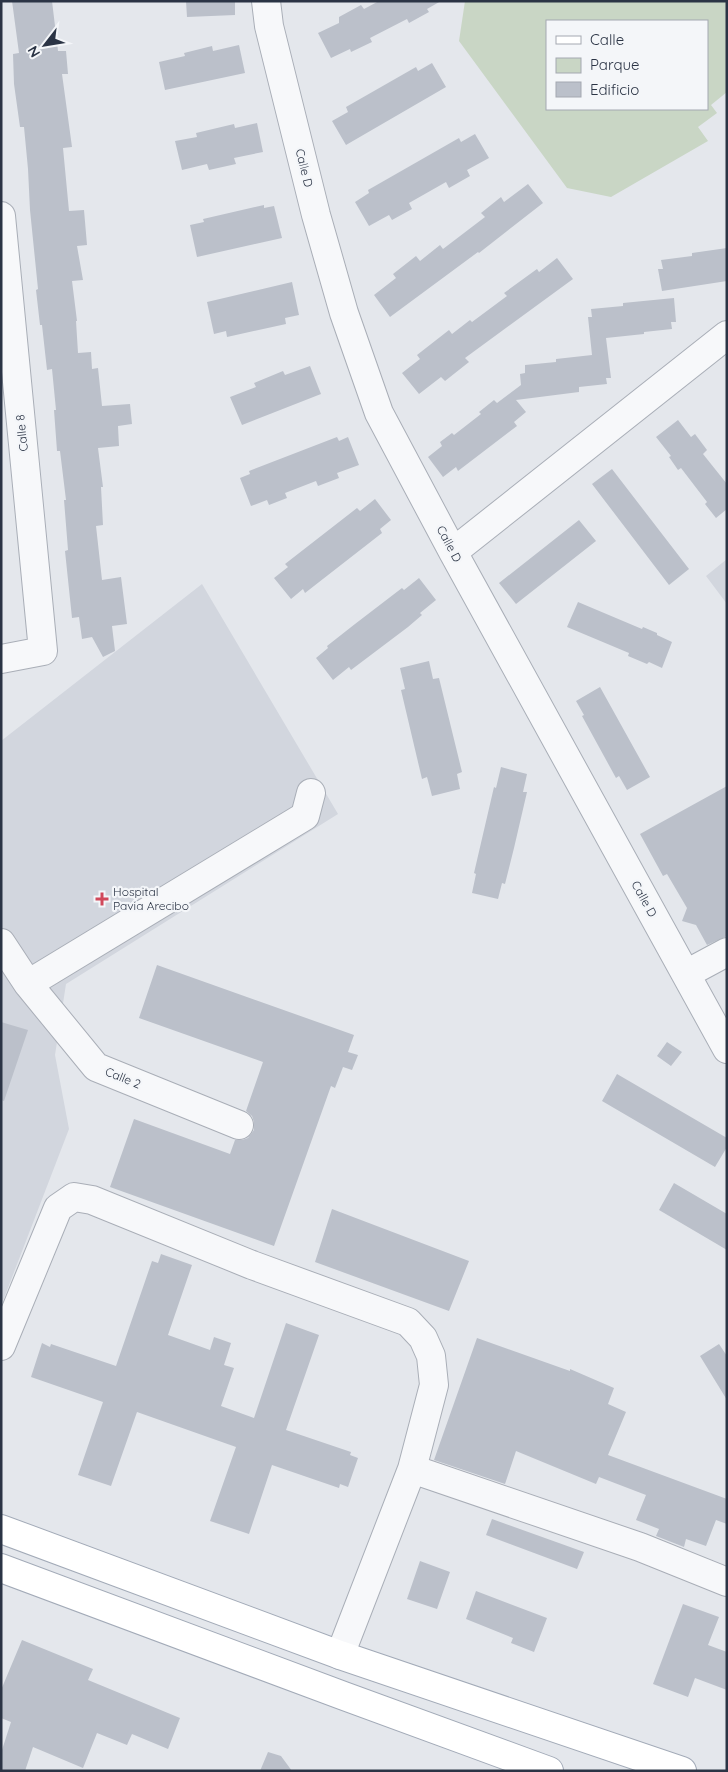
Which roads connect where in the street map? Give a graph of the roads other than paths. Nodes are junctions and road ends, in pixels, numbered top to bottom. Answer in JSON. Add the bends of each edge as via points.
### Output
{"nodes":[{"id":1,"x":266,"y":1,"type":"edge"},
{"id":2,"x":1,"y":216,"type":"edge"},
{"id":3,"x":3,"y":258,"type":"edge"},
{"id":4,"x":727,"y":335,"type":"edge"},
{"id":5,"x":13,"y":455,"type":"edge"},
{"id":6,"x":453,"y":552,"type":"junction"},
{"id":7,"x":1,"y":659,"type":"edge"},
{"id":8,"x":311,"y":793,"type":"dead end"},
{"id":9,"x":1,"y":943,"type":"edge"},
{"id":10,"x":727,"y":952,"type":"edge"},
{"id":11,"x":686,"y":974,"type":"junction"},
{"id":12,"x":28,"y":984,"type":"junction"},
{"id":13,"x":726,"y":1047,"type":"edge"},
{"id":14,"x":239,"y":1125,"type":"dead end"},
{"id":15,"x":1,"y":1346,"type":"edge"},
{"id":16,"x":412,"y":1469,"type":"junction"},
{"id":17,"x":1,"y":1529,"type":"edge"},
{"id":18,"x":1,"y":1568,"type":"edge"},
{"id":19,"x":727,"y":1582,"type":"edge"},
{"id":20,"x":340,"y":1655,"type":"junction"},
{"id":21,"x":549,"y":1771,"type":"edge"},
{"id":22,"x":682,"y":1771,"type":"edge"}],
"edges":[{"from":1,"to":6,"type":"street","name":"Calle D","via":[[269,26],[316,215],[344,313],[379,413]]},
{"from":2,"to":3,"type":"street","name":"Calle 8"},
{"from":3,"to":5,"type":"street","name":"Calle 8"},
{"from":4,"to":6,"type":"street"},
{"from":5,"to":7,"type":"street","name":"Calle 8","via":[[43,651]]},
{"from":6,"to":11,"type":"street","name":"Calle D"},
{"from":8,"to":12,"type":"street","via":[[305,816]]},
{"from":9,"to":12,"type":"street","name":"Calle 2"},
{"from":10,"to":11,"type":"street"},
{"from":11,"to":13,"type":"street","name":"Calle D"},
{"from":12,"to":14,"type":"street","name":"Calle 2","via":[[96,1067]]},
{"from":15,"to":16,"type":"street","via":[[58,1208],[74,1197],[92,1200],[252,1265],[408,1322],[424,1338],[431,1356],[434,1385]]},
{"from":16,"to":19,"type":"street","via":[[640,1546]]},
{"from":16,"to":20,"type":"street"},
{"from":17,"to":20,"type":"main road"},
{"from":18,"to":21,"type":"main road"},
{"from":20,"to":22,"type":"main road"}]}
